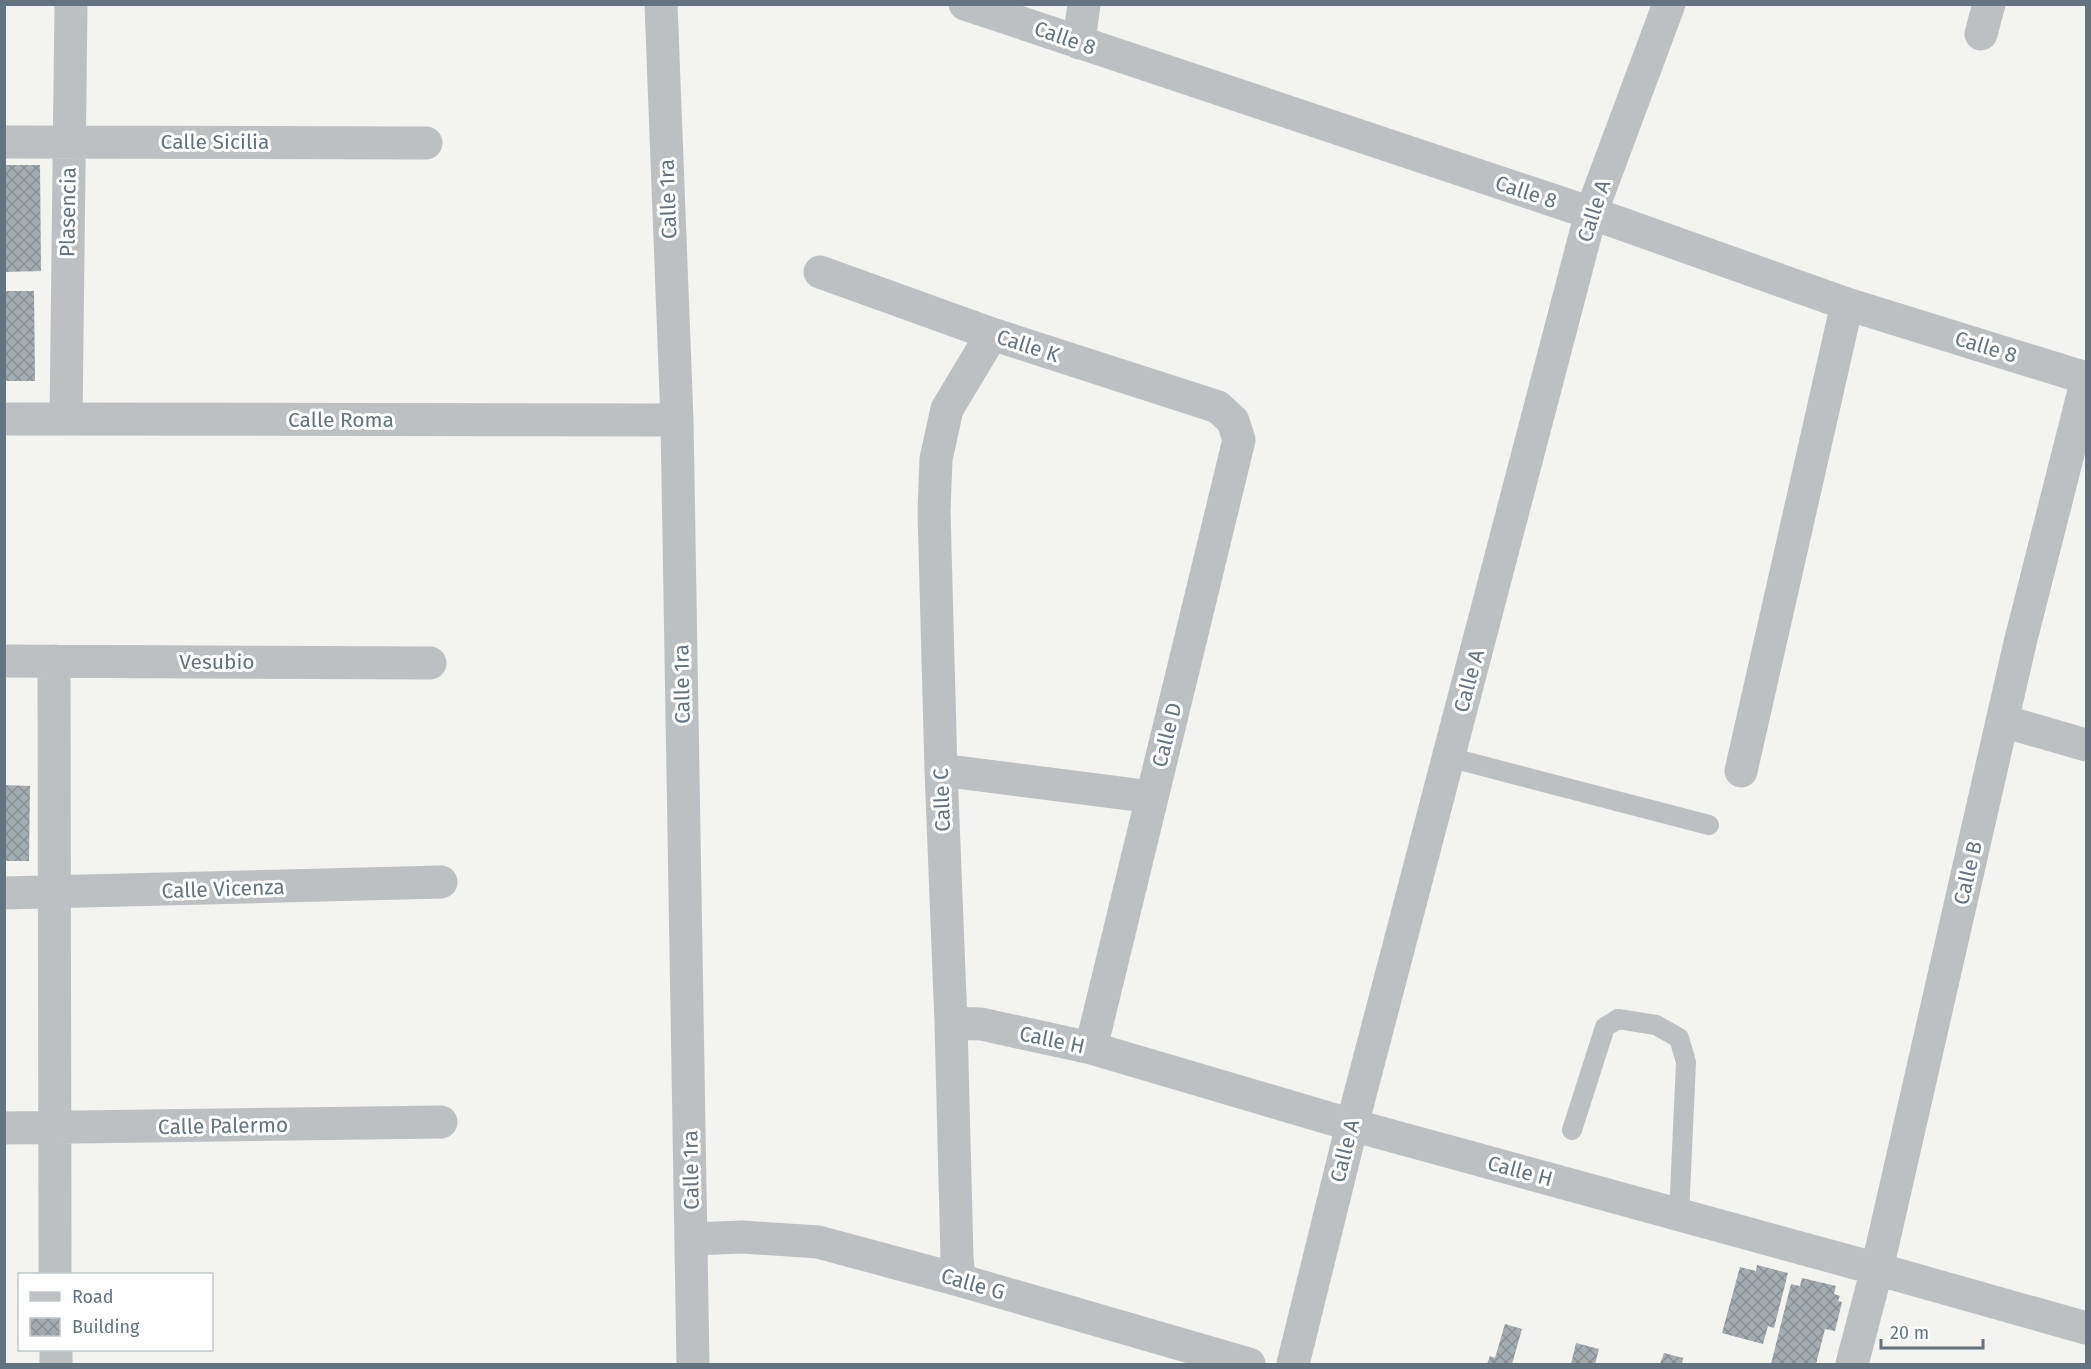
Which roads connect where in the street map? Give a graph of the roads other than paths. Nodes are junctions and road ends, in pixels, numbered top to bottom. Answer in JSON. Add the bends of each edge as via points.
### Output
{"nodes":[{"id":1,"x":71,"y":4,"type":"edge"},
{"id":2,"x":661,"y":4,"type":"edge"},
{"id":3,"x":965,"y":4,"type":"edge"},
{"id":4,"x":1084,"y":4,"type":"edge"},
{"id":5,"x":1669,"y":4,"type":"edge"},
{"id":6,"x":1079,"y":43,"type":"junction"},
{"id":7,"x":4,"y":141,"type":"edge"},
{"id":8,"x":69,"y":142,"type":"junction"},
{"id":9,"x":426,"y":142,"type":"dead end"},
{"id":10,"x":1591,"y":213,"type":"junction"},
{"id":11,"x":820,"y":272,"type":"dead end"},
{"id":12,"x":1846,"y":304,"type":"junction"},
{"id":13,"x":992,"y":334,"type":"junction"},
{"id":14,"x":2086,"y":378,"type":"edge"},
{"id":15,"x":2086,"y":383,"type":"edge"},
{"id":16,"x":4,"y":419,"type":"edge"},
{"id":17,"x":66,"y":419,"type":"junction"},
{"id":18,"x":677,"y":420,"type":"junction"},
{"id":19,"x":1233,"y":421,"type":"joint"},
{"id":20,"x":4,"y":661,"type":"edge"},
{"id":21,"x":54,"y":661,"type":"junction"},
{"id":22,"x":430,"y":663,"type":"dead end"},
{"id":23,"x":2004,"y":721,"type":"junction"},
{"id":24,"x":2086,"y":745,"type":"edge"},
{"id":25,"x":1448,"y":757,"type":"junction"},
{"id":26,"x":941,"y":770,"type":"junction"},
{"id":27,"x":1741,"y":771,"type":"dead end"},
{"id":28,"x":1152,"y":797,"type":"junction"},
{"id":29,"x":1709,"y":825,"type":"dead end"},
{"id":30,"x":441,"y":882,"type":"dead end"},
{"id":31,"x":4,"y":893,"type":"edge"},
{"id":32,"x":55,"y":893,"type":"junction"},
{"id":33,"x":951,"y":1023,"type":"junction"},
{"id":34,"x":1091,"y":1048,"type":"junction"},
{"id":35,"x":441,"y":1122,"type":"dead end"},
{"id":36,"x":1352,"y":1125,"type":"junction"},
{"id":37,"x":4,"y":1128,"type":"edge"},
{"id":38,"x":55,"y":1129,"type":"junction"},
{"id":39,"x":1572,"y":1130,"type":"dead end"},
{"id":40,"x":1679,"y":1215,"type":"junction"},
{"id":41,"x":692,"y":1239,"type":"junction"},
{"id":42,"x":1877,"y":1269,"type":"junction"},
{"id":43,"x":56,"y":1273,"type":"edge"},
{"id":44,"x":959,"y":1280,"type":"junction"},
{"id":45,"x":2086,"y":1328,"type":"edge"},
{"id":46,"x":693,"y":1365,"type":"edge"},
{"id":47,"x":1249,"y":1365,"type":"edge"},
{"id":48,"x":1293,"y":1365,"type":"edge"},
{"id":49,"x":1852,"y":1365,"type":"edge"}],
"edges":[{"from":1,"to":8,"type":"street","name":"Plasencia"},
{"from":2,"to":18,"type":"street","name":"Calle 1ra"},
{"from":3,"to":6,"type":"street","name":"Calle 8"},
{"from":4,"to":6,"type":"street"},
{"from":5,"to":10,"type":"street","name":"Calle A"},
{"from":6,"to":10,"type":"street","name":"Calle 8"},
{"from":7,"to":8,"type":"street","name":"Calle Sicilia"},
{"from":8,"to":9,"type":"street","name":"Calle Sicilia"},
{"from":8,"to":17,"type":"street","name":"Plasencia"},
{"from":10,"to":12,"type":"street","name":"Calle 8"},
{"from":10,"to":25,"type":"street","name":"Calle A"},
{"from":11,"to":13,"type":"street","name":"Calle K"},
{"from":12,"to":14,"type":"street","name":"Calle 8"},
{"from":12,"to":27,"type":"street"},
{"from":13,"to":19,"type":"street","name":"Calle K","via":[[1218,407]]},
{"from":13,"to":26,"type":"street","name":"Calle C","via":[[947,409],[936,459]]},
{"from":15,"to":23,"type":"street","name":"Calle B"},
{"from":16,"to":17,"type":"street","name":"Calle Roma"},
{"from":17,"to":18,"type":"street","name":"Calle Roma"},
{"from":18,"to":41,"type":"street","name":"Calle 1ra"},
{"from":19,"to":28,"type":"street","name":"Calle D","via":[[1239,440]]},
{"from":20,"to":21,"type":"street","name":"Vesubio"},
{"from":21,"to":22,"type":"street","name":"Vesubio"},
{"from":21,"to":32,"type":"street"},
{"from":23,"to":24,"type":"street"},
{"from":23,"to":42,"type":"street","name":"Calle B"},
{"from":25,"to":29,"type":"lane"},
{"from":25,"to":36,"type":"street","name":"Calle A"},
{"from":26,"to":28,"type":"street"},
{"from":26,"to":33,"type":"street","name":"Calle C"},
{"from":28,"to":34,"type":"street","name":"Calle D"},
{"from":30,"to":32,"type":"street","name":"Calle Vicenza"},
{"from":31,"to":32,"type":"street","name":"Calle Vicenza"},
{"from":32,"to":38,"type":"street"},
{"from":33,"to":34,"type":"street","name":"Calle H","via":[[981,1024]]},
{"from":33,"to":44,"type":"street","name":"Calle C"},
{"from":34,"to":36,"type":"street","name":"Calle H"},
{"from":35,"to":38,"type":"street","name":"Calle Palermo"},
{"from":36,"to":40,"type":"street","name":"Calle H"},
{"from":36,"to":48,"type":"street","name":"Calle A"},
{"from":37,"to":38,"type":"street","name":"Calle Palermo"},
{"from":38,"to":43,"type":"street"},
{"from":39,"to":40,"type":"lane","via":[[1605,1027],[1618,1019],[1656,1025],[1679,1038],[1686,1062]]},
{"from":40,"to":42,"type":"street","name":"Calle H"},
{"from":41,"to":44,"type":"street","name":"Calle G","via":[[742,1237],[818,1242]]},
{"from":41,"to":46,"type":"street","name":"Calle 1ra"},
{"from":42,"to":45,"type":"street","name":"Calle H"},
{"from":42,"to":49,"type":"street","name":"Calle B"},
{"from":44,"to":47,"type":"street","name":"Calle G"}]}
